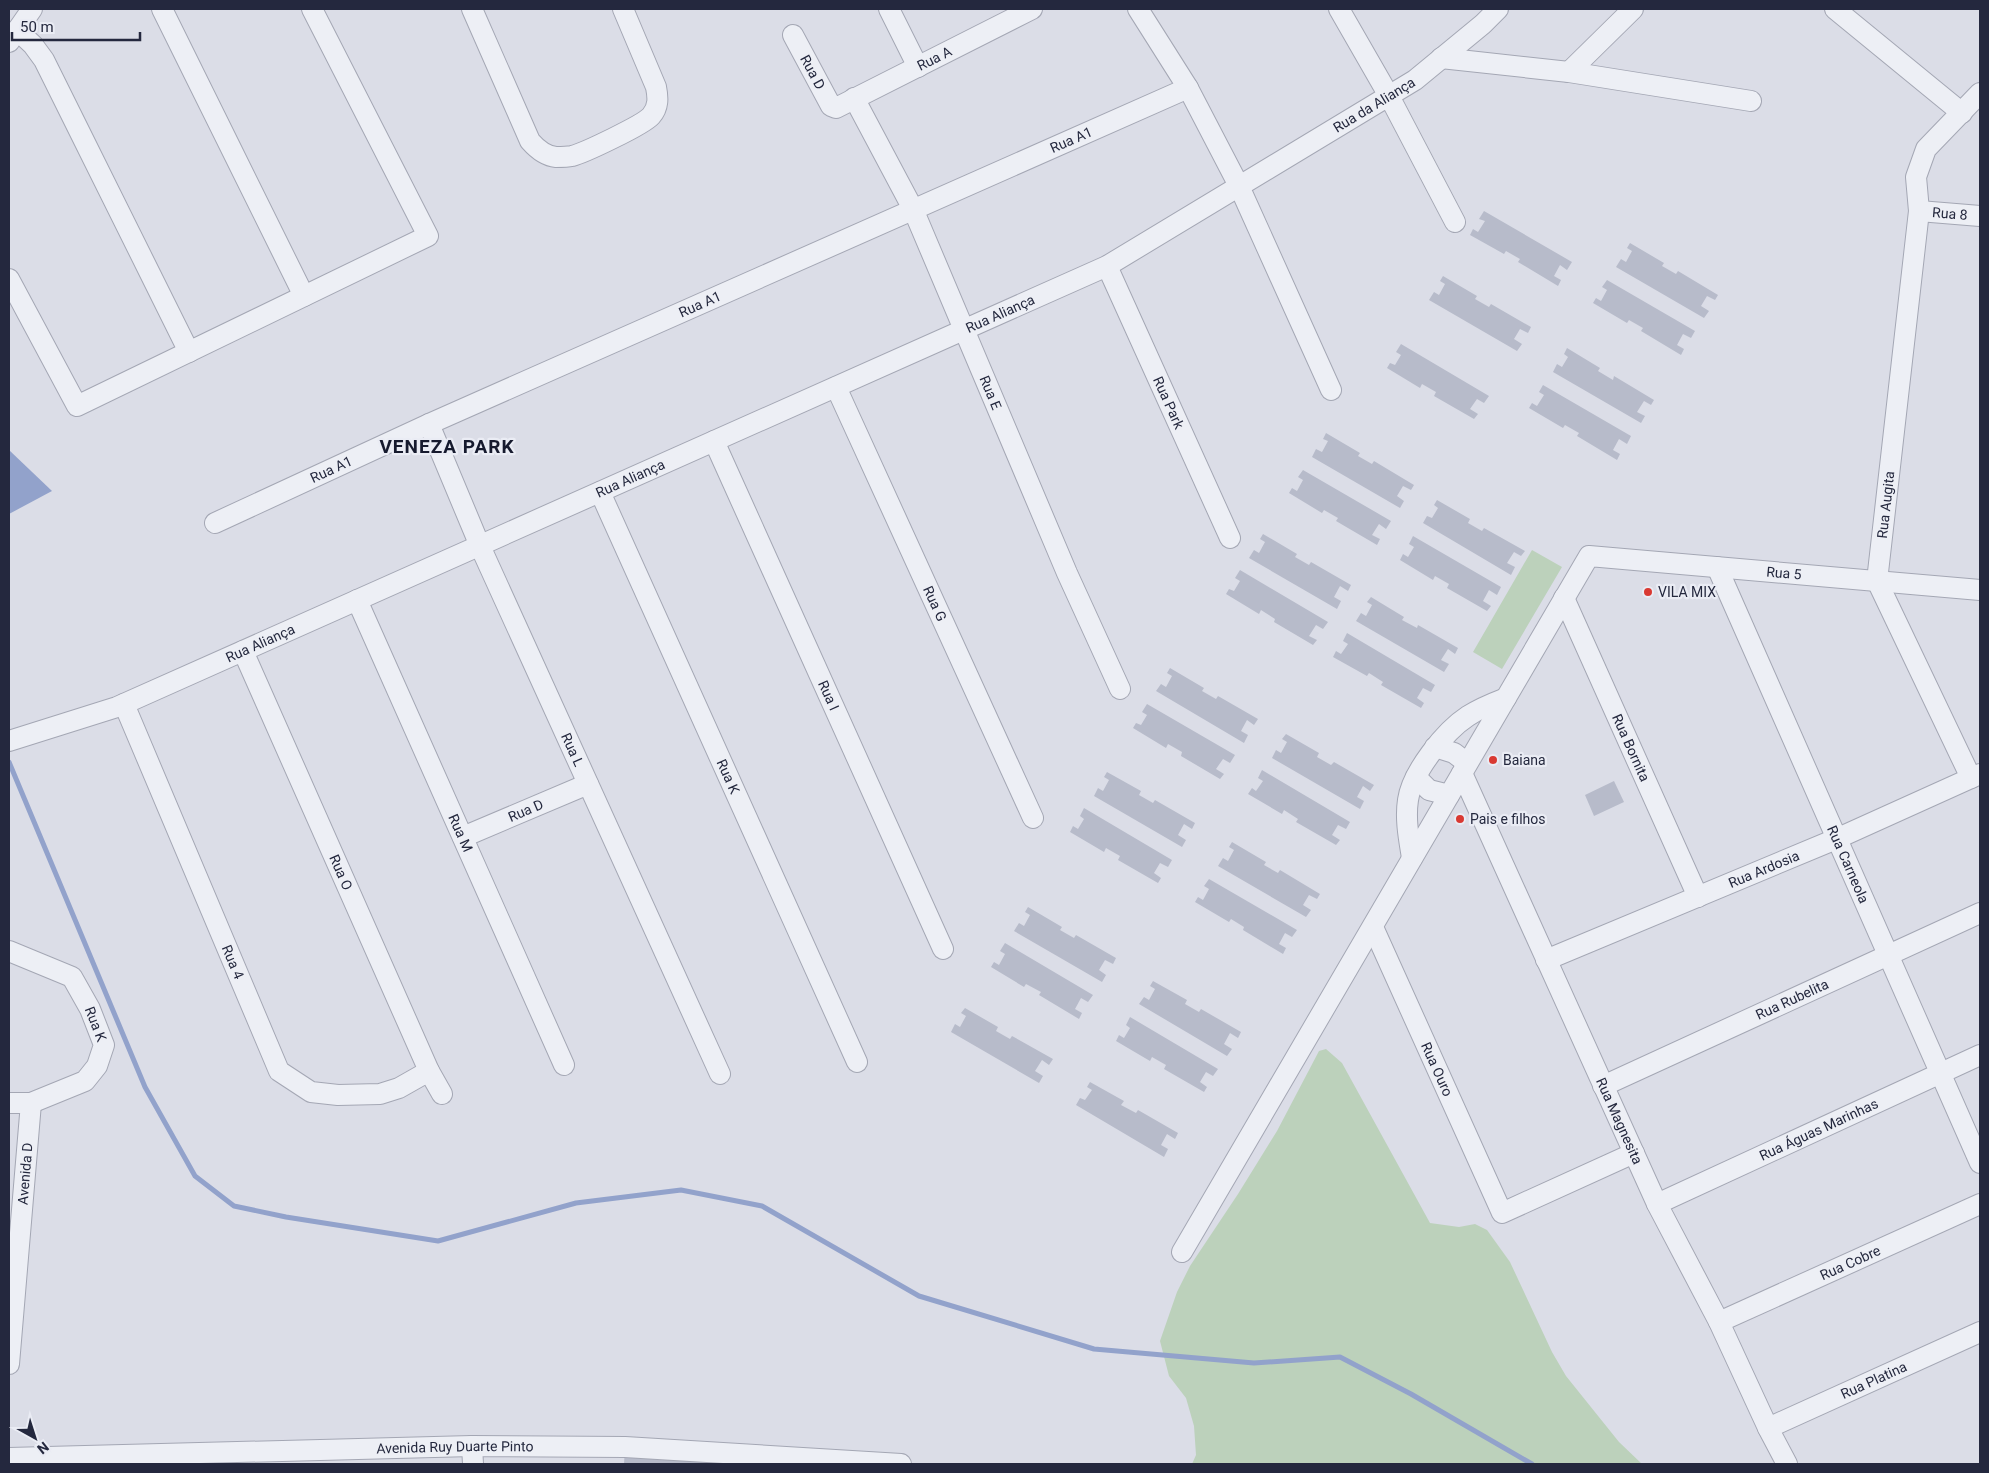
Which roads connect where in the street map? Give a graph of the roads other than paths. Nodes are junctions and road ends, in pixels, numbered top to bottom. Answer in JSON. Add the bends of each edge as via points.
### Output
{"nodes":[{"id":1,"x":32,"y":9,"type":"edge"},
{"id":2,"x":162,"y":9,"type":"edge"},
{"id":3,"x":312,"y":9,"type":"edge"},
{"id":4,"x":472,"y":9,"type":"edge"},
{"id":5,"x":623,"y":9,"type":"edge"},
{"id":6,"x":889,"y":9,"type":"edge"},
{"id":7,"x":1032,"y":9,"type":"edge"},
{"id":8,"x":1138,"y":9,"type":"edge"},
{"id":9,"x":1339,"y":9,"type":"edge"},
{"id":10,"x":1498,"y":9,"type":"edge"},
{"id":11,"x":1633,"y":9,"type":"edge"},
{"id":12,"x":1837,"y":9,"type":"edge"},
{"id":13,"x":1006,"y":14,"type":"edge"},
{"id":14,"x":793,"y":35,"type":"dead end"},
{"id":15,"x":13,"y":36,"type":"edge"},
{"id":16,"x":1441,"y":58,"type":"junction"},
{"id":17,"x":918,"y":67,"type":"junction"},
{"id":18,"x":1569,"y":72,"type":"junction"},
{"id":19,"x":1188,"y":88,"type":"junction"},
{"id":20,"x":1980,"y":93,"type":"edge"},
{"id":21,"x":1389,"y":96,"type":"junction"},
{"id":22,"x":854,"y":98,"type":"junction"},
{"id":23,"x":1751,"y":101,"type":"dead end"},
{"id":24,"x":836,"y":108,"type":"joint"},
{"id":25,"x":1962,"y":113,"type":"junction"},
{"id":26,"x":1239,"y":186,"type":"junction"},
{"id":27,"x":913,"y":209,"type":"junction"},
{"id":28,"x":1919,"y":211,"type":"junction"},
{"id":29,"x":1980,"y":216,"type":"edge"},
{"id":30,"x":1455,"y":222,"type":"dead end"},
{"id":31,"x":1107,"y":266,"type":"junction"},
{"id":32,"x":9,"y":278,"type":"edge"},
{"id":33,"x":304,"y":296,"type":"junction"},
{"id":34,"x":965,"y":330,"type":"junction"},
{"id":35,"x":189,"y":352,"type":"junction"},
{"id":36,"x":836,"y":387,"type":"junction"},
{"id":37,"x":1331,"y":390,"type":"dead end"},
{"id":38,"x":429,"y":424,"type":"junction"},
{"id":39,"x":714,"y":441,"type":"junction"},
{"id":40,"x":600,"y":492,"type":"junction"},
{"id":41,"x":215,"y":523,"type":"dead end"},
{"id":42,"x":1230,"y":538,"type":"dead end"},
{"id":43,"x":480,"y":546,"type":"junction"},
{"id":44,"x":1717,"y":566,"type":"junction"},
{"id":45,"x":1877,"y":581,"type":"junction"},
{"id":46,"x":1980,"y":590,"type":"edge"},
{"id":47,"x":1564,"y":598,"type":"junction"},
{"id":48,"x":357,"y":600,"type":"junction"},
{"id":49,"x":243,"y":651,"type":"junction"},
{"id":50,"x":1120,"y":689,"type":"dead end"},
{"id":51,"x":1506,"y":698,"type":"junction"},
{"id":52,"x":124,"y":704,"type":"junction"},
{"id":53,"x":17,"y":738,"type":"edge"},
{"id":54,"x":1435,"y":747,"type":"junction"},
{"id":55,"x":1465,"y":768,"type":"junction"},
{"id":56,"x":1976,"y":776,"type":"edge"},
{"id":57,"x":1416,"y":777,"type":"junction"},
{"id":58,"x":588,"y":784,"type":"junction"},
{"id":59,"x":1449,"y":796,"type":"junction"},
{"id":60,"x":1033,"y":818,"type":"dead end"},
{"id":61,"x":462,"y":837,"type":"junction"},
{"id":62,"x":1836,"y":839,"type":"junction"},
{"id":63,"x":1412,"y":858,"type":"junction"},
{"id":64,"x":1698,"y":897,"type":"junction"},
{"id":65,"x":1980,"y":912,"type":"edge"},
{"id":66,"x":1372,"y":926,"type":"junction"},
{"id":67,"x":943,"y":949,"type":"dead end"},
{"id":68,"x":9,"y":951,"type":"edge"},
{"id":69,"x":1888,"y":955,"type":"junction"},
{"id":70,"x":1546,"y":960,"type":"junction"},
{"id":71,"x":1980,"y":1055,"type":"edge"},
{"id":72,"x":857,"y":1062,"type":"dead end"},
{"id":73,"x":564,"y":1065,"type":"dead end"},
{"id":74,"x":429,"y":1071,"type":"junction"},
{"id":75,"x":1940,"y":1073,"type":"junction"},
{"id":76,"x":720,"y":1074,"type":"dead end"},
{"id":77,"x":1603,"y":1086,"type":"junction"},
{"id":78,"x":442,"y":1094,"type":"dead end"},
{"id":79,"x":9,"y":1103,"type":"edge"},
{"id":80,"x":31,"y":1103,"type":"junction"},
{"id":81,"x":1634,"y":1154,"type":"junction"},
{"id":82,"x":1980,"y":1163,"type":"edge"},
{"id":83,"x":1657,"y":1204,"type":"junction"},
{"id":84,"x":1980,"y":1204,"type":"edge"},
{"id":85,"x":1182,"y":1252,"type":"dead end"},
{"id":86,"x":12,"y":1285,"type":"edge"},
{"id":87,"x":1720,"y":1322,"type":"junction"},
{"id":88,"x":1980,"y":1332,"type":"edge"},
{"id":89,"x":9,"y":1364,"type":"edge"},
{"id":90,"x":1768,"y":1428,"type":"junction"},
{"id":91,"x":473,"y":1455,"type":"edge"},
{"id":92,"x":624,"y":1456,"type":"edge"},
{"id":93,"x":315,"y":1457,"type":"edge"},
{"id":94,"x":9,"y":1458,"type":"edge"},
{"id":95,"x":155,"y":1459,"type":"edge"},
{"id":96,"x":863,"y":1463,"type":"edge"},
{"id":97,"x":901,"y":1464,"type":"edge"},
{"id":98,"x":1787,"y":1464,"type":"edge"}],
"edges":[{"from":1,"to":15,"type":"street"},
{"from":2,"to":33,"type":"street"},
{"from":3,"to":33,"type":"street","via":[[428,236]]},
{"from":4,"to":5,"type":"street","via":[[530,141],[545,154],[555,157],[572,156],[641,125],[656,108],[656,87]]},
{"from":6,"to":17,"type":"street"},
{"from":7,"to":13,"type":"street","name":"Rua A"},
{"from":8,"to":19,"type":"street"},
{"from":9,"to":21,"type":"street"},
{"from":10,"to":16,"type":"street","name":"Rua da Aliança"},
{"from":11,"to":18,"type":"street"},
{"from":12,"to":25,"type":"street"},
{"from":13,"to":17,"type":"street","name":"Rua A"},
{"from":14,"to":24,"type":"street","name":"Rua D","via":[[831,106]]},
{"from":15,"to":35,"type":"street","via":[[33,45],[44,60]]},
{"from":16,"to":18,"type":"street"},
{"from":16,"to":21,"type":"street","name":"Rua da Aliança"},
{"from":17,"to":22,"type":"street","name":"Rua A"},
{"from":18,"to":23,"type":"street"},
{"from":19,"to":26,"type":"street"},
{"from":19,"to":27,"type":"street","name":"Rua A1"},
{"from":20,"to":25,"type":"street","name":"Rua Augita"},
{"from":21,"to":26,"type":"street","name":"Rua da Aliança"},
{"from":21,"to":30,"type":"street"},
{"from":22,"to":24,"type":"street","name":"Rua A"},
{"from":22,"to":27,"type":"street","name":"Rua E"},
{"from":25,"to":28,"type":"street","name":"Rua Augita","via":[[1926,149],[1920,162],[1916,177]]},
{"from":26,"to":31,"type":"street","name":"Rua Aliança"},
{"from":26,"to":37,"type":"street"},
{"from":27,"to":34,"type":"street","name":"Rua E"},
{"from":27,"to":38,"type":"street","name":"Rua A1"},
{"from":28,"to":29,"type":"street","name":"Rua 8"},
{"from":28,"to":45,"type":"street","name":"Rua Augita"},
{"from":31,"to":34,"type":"street","name":"Rua Aliança"},
{"from":31,"to":42,"type":"street","name":"Rua Park"},
{"from":32,"to":35,"type":"street","via":[[77,406]]},
{"from":33,"to":35,"type":"street"},
{"from":34,"to":36,"type":"street","name":"Rua Aliança"},
{"from":34,"to":50,"type":"street","name":"Rua E","via":[[1067,573]]},
{"from":36,"to":39,"type":"street","name":"Rua Aliança"},
{"from":36,"to":60,"type":"street","name":"Rua G"},
{"from":38,"to":41,"type":"street","name":"Rua A1"},
{"from":38,"to":43,"type":"street","name":"Rua L"},
{"from":39,"to":40,"type":"street","name":"Rua Aliança"},
{"from":39,"to":67,"type":"street","name":"Rua I"},
{"from":40,"to":43,"type":"street","name":"Rua Aliança"},
{"from":40,"to":72,"type":"street","name":"Rua K"},
{"from":43,"to":48,"type":"street","name":"Rua Aliança"},
{"from":43,"to":58,"type":"street","name":"Rua L"},
{"from":44,"to":45,"type":"street","name":"Rua 5"},
{"from":44,"to":47,"type":"street","name":"Rua 5","via":[[1589,556]]},
{"from":44,"to":62,"type":"street","name":"Rua Carneola"},
{"from":45,"to":46,"type":"street","name":"Rua 5"},
{"from":45,"to":56,"type":"street"},
{"from":47,"to":51,"type":"street"},
{"from":47,"to":64,"type":"street","name":"Rua Bornita"},
{"from":48,"to":49,"type":"street","name":"Rua Aliança"},
{"from":48,"to":61,"type":"street","name":"Rua M"},
{"from":49,"to":52,"type":"street","name":"Rua Aliança"},
{"from":49,"to":74,"type":"street","name":"Rua O"},
{"from":51,"to":54,"type":"street","via":[[1466,717]]},
{"from":51,"to":55,"type":"street"},
{"from":52,"to":53,"type":"street","name":"Rua Aliança"},
{"from":52,"to":74,"type":"street","name":"Rua 4","via":[[279,1070],[311,1092],[338,1096],[380,1094],[399,1088]]},
{"from":54,"to":55,"type":"street","via":[[1454,753]]},
{"from":54,"to":57,"type":"street"},
{"from":55,"to":59,"type":"street"},
{"from":55,"to":70,"type":"street","name":"Rua Magnesita"},
{"from":56,"to":62,"type":"street","name":"Rua Ardosia"},
{"from":57,"to":59,"type":"street","via":[[1429,790]]},
{"from":57,"to":63,"type":"street","via":[[1408,800],[1407,828]]},
{"from":58,"to":61,"type":"street","name":"Rua D"},
{"from":58,"to":76,"type":"street","name":"Rua L"},
{"from":59,"to":63,"type":"street"},
{"from":61,"to":73,"type":"street","name":"Rua M"},
{"from":62,"to":64,"type":"street","name":"Rua Ardosia"},
{"from":62,"to":69,"type":"street","name":"Rua Carneola"},
{"from":63,"to":66,"type":"street"},
{"from":64,"to":70,"type":"street","name":"Rua Ardosia"},
{"from":65,"to":69,"type":"street","name":"Rua Rubelita"},
{"from":66,"to":81,"type":"street","name":"Rua Ouro","via":[[1502,1213]]},
{"from":66,"to":85,"type":"street"},
{"from":68,"to":80,"type":"street","name":"Rua K","via":[[72,977],[90,1009],[104,1045],[97,1066],[85,1082]]},
{"from":69,"to":75,"type":"street","name":"Rua Carneola"},
{"from":69,"to":77,"type":"street","name":"Rua Rubelita"},
{"from":70,"to":77,"type":"street","name":"Rua Magnesita"},
{"from":71,"to":75,"type":"street","name":"Rua Águas Marinhas"},
{"from":74,"to":78,"type":"street","name":"Rua O"},
{"from":75,"to":82,"type":"street","name":"Rua Carneola"},
{"from":75,"to":83,"type":"street","name":"Rua Águas Marinhas"},
{"from":77,"to":81,"type":"street","name":"Rua Magnesita"},
{"from":79,"to":80,"type":"street","name":"Rua K"},
{"from":80,"to":86,"type":"street","name":"Avenida D"},
{"from":81,"to":83,"type":"street","name":"Rua Magnesita"},
{"from":83,"to":87,"type":"street","name":"Rua Magnesita"},
{"from":84,"to":87,"type":"street","name":"Rua Cobre"},
{"from":86,"to":89,"type":"street","name":"Avenida D"},
{"from":87,"to":90,"type":"street","name":"Rua Magnesita"},
{"from":88,"to":90,"type":"street","name":"Rua Platina"},
{"from":90,"to":98,"type":"street","name":"Rua Magnesita"},
{"from":91,"to":92,"type":"street","name":"Avenida Ruy Duarte Pinto"},
{"from":91,"to":93,"type":"street","name":"Avenida Ruy Duarte Pinto"},
{"from":92,"to":96,"type":"street","name":"Avenida Ruy Duarte Pinto"},
{"from":93,"to":95,"type":"street","name":"Avenida Ruy Duarte Pinto"},
{"from":94,"to":95,"type":"street","name":"Avenida Ruy Duarte Pinto"},
{"from":96,"to":97,"type":"street","name":"Avenida Ruy Duarte Pinto"}]}
